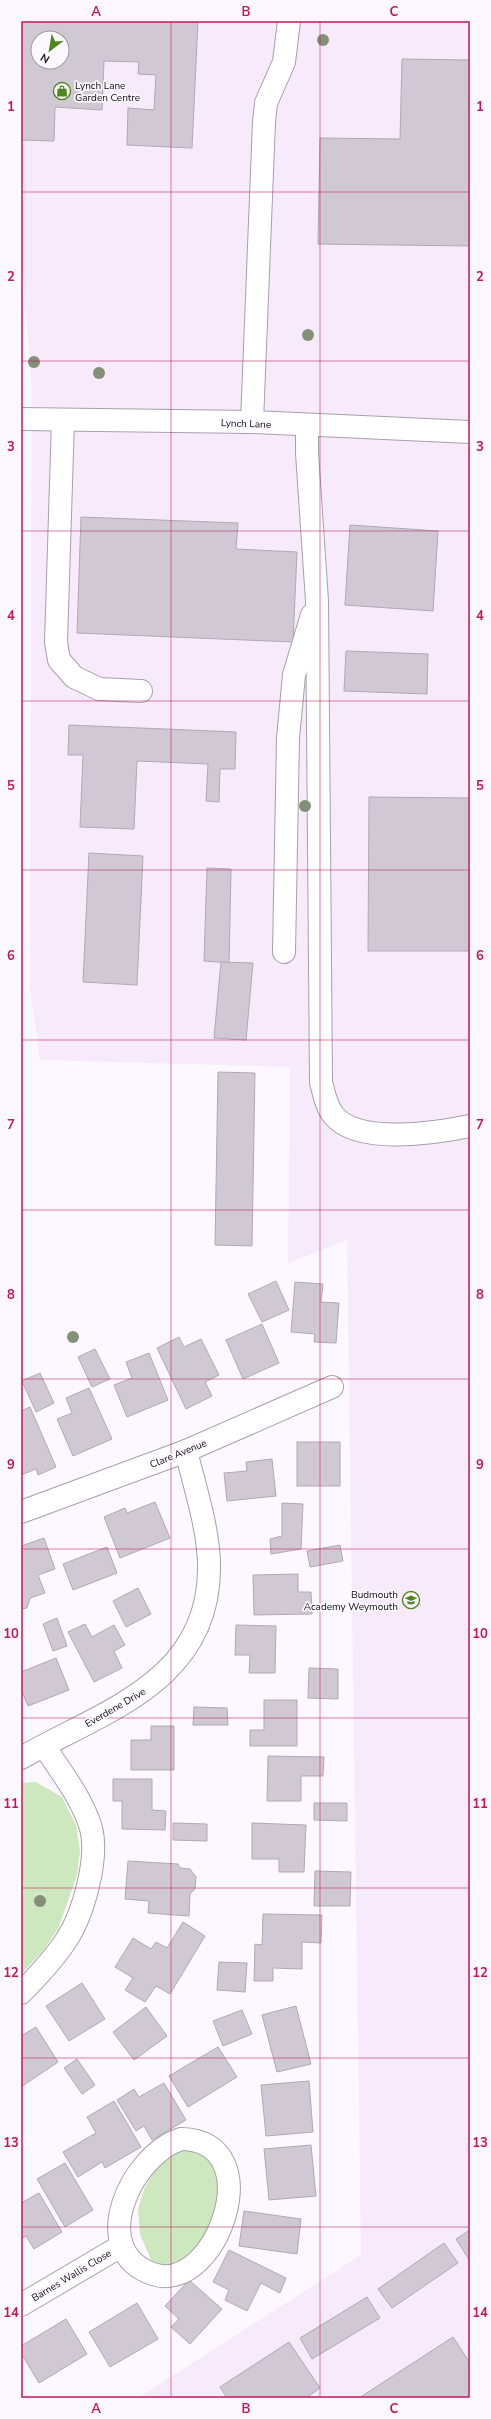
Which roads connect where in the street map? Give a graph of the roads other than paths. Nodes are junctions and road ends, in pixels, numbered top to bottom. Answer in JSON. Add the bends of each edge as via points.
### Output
{"nodes":[{"id":1,"x":290,"y":21,"type":"edge"},
{"id":2,"x":21,"y":419,"type":"edge"},
{"id":3,"x":64,"y":420,"type":"junction"},
{"id":4,"x":252,"y":422,"type":"junction"},
{"id":5,"x":307,"y":425,"type":"junction"},
{"id":6,"x":470,"y":432,"type":"edge"},
{"id":7,"x":317,"y":601,"type":"junction"},
{"id":8,"x":141,"y":691,"type":"dead end"},
{"id":9,"x":284,"y":952,"type":"dead end"},
{"id":10,"x":470,"y":1126,"type":"edge"},
{"id":11,"x":332,"y":1386,"type":"dead end"},
{"id":12,"x":186,"y":1451,"type":"junction"},
{"id":13,"x":21,"y":1512,"type":"edge"},
{"id":14,"x":44,"y":1746,"type":"junction"},
{"id":15,"x":21,"y":1758,"type":"edge"},
{"id":16,"x":21,"y":1993,"type":"edge"},
{"id":17,"x":121,"y":2246,"type":"junction"},
{"id":18,"x":21,"y":2305,"type":"edge"}],
"edges":[{"from":1,"to":4,"type":"street","via":[[284,62],[266,103],[264,122]]},
{"from":2,"to":3,"type":"street","name":"Lynch Lane"},
{"from":3,"to":4,"type":"street","name":"Lynch Lane"},
{"from":3,"to":8,"type":"street","via":[[56,642],[59,660],[74,677],[99,689]]},
{"from":4,"to":5,"type":"street","name":"Lynch Lane"},
{"from":5,"to":6,"type":"street","name":"Lynch Lane"},
{"from":5,"to":7,"type":"street"},
{"from":7,"to":9,"type":"street","via":[[302,642],[294,675],[289,730]]},
{"from":7,"to":10,"type":"street","via":[[321,1082],[328,1106],[335,1117],[364,1133],[432,1134]]},
{"from":11,"to":12,"type":"street","name":"Clare Avenue"},
{"from":12,"to":13,"type":"street","name":"Clare Avenue"},
{"from":12,"to":14,"type":"street","name":"Everdene Drive","via":[[208,1547],[209,1570],[203,1612],[196,1630],[172,1665],[137,1696]]},
{"from":14,"to":15,"type":"street","name":"Everdene Drive"},
{"from":14,"to":16,"type":"street","via":[[86,1814],[91,1829],[92,1865],[82,1904],[66,1941],[42,1973]]},
{"from":17,"to":17,"type":"street","via":[[127,2257],[135,2264],[148,2273],[162,2278],[183,2272],[204,2257],[226,2211],[229,2196],[225,2166],[218,2153],[207,2145],[181,2139],[169,2143],[155,2154],[142,2168],[127,2192],[120,2222]]},
{"from":17,"to":18,"type":"street","name":"Barnes Wallis Close"}]}
